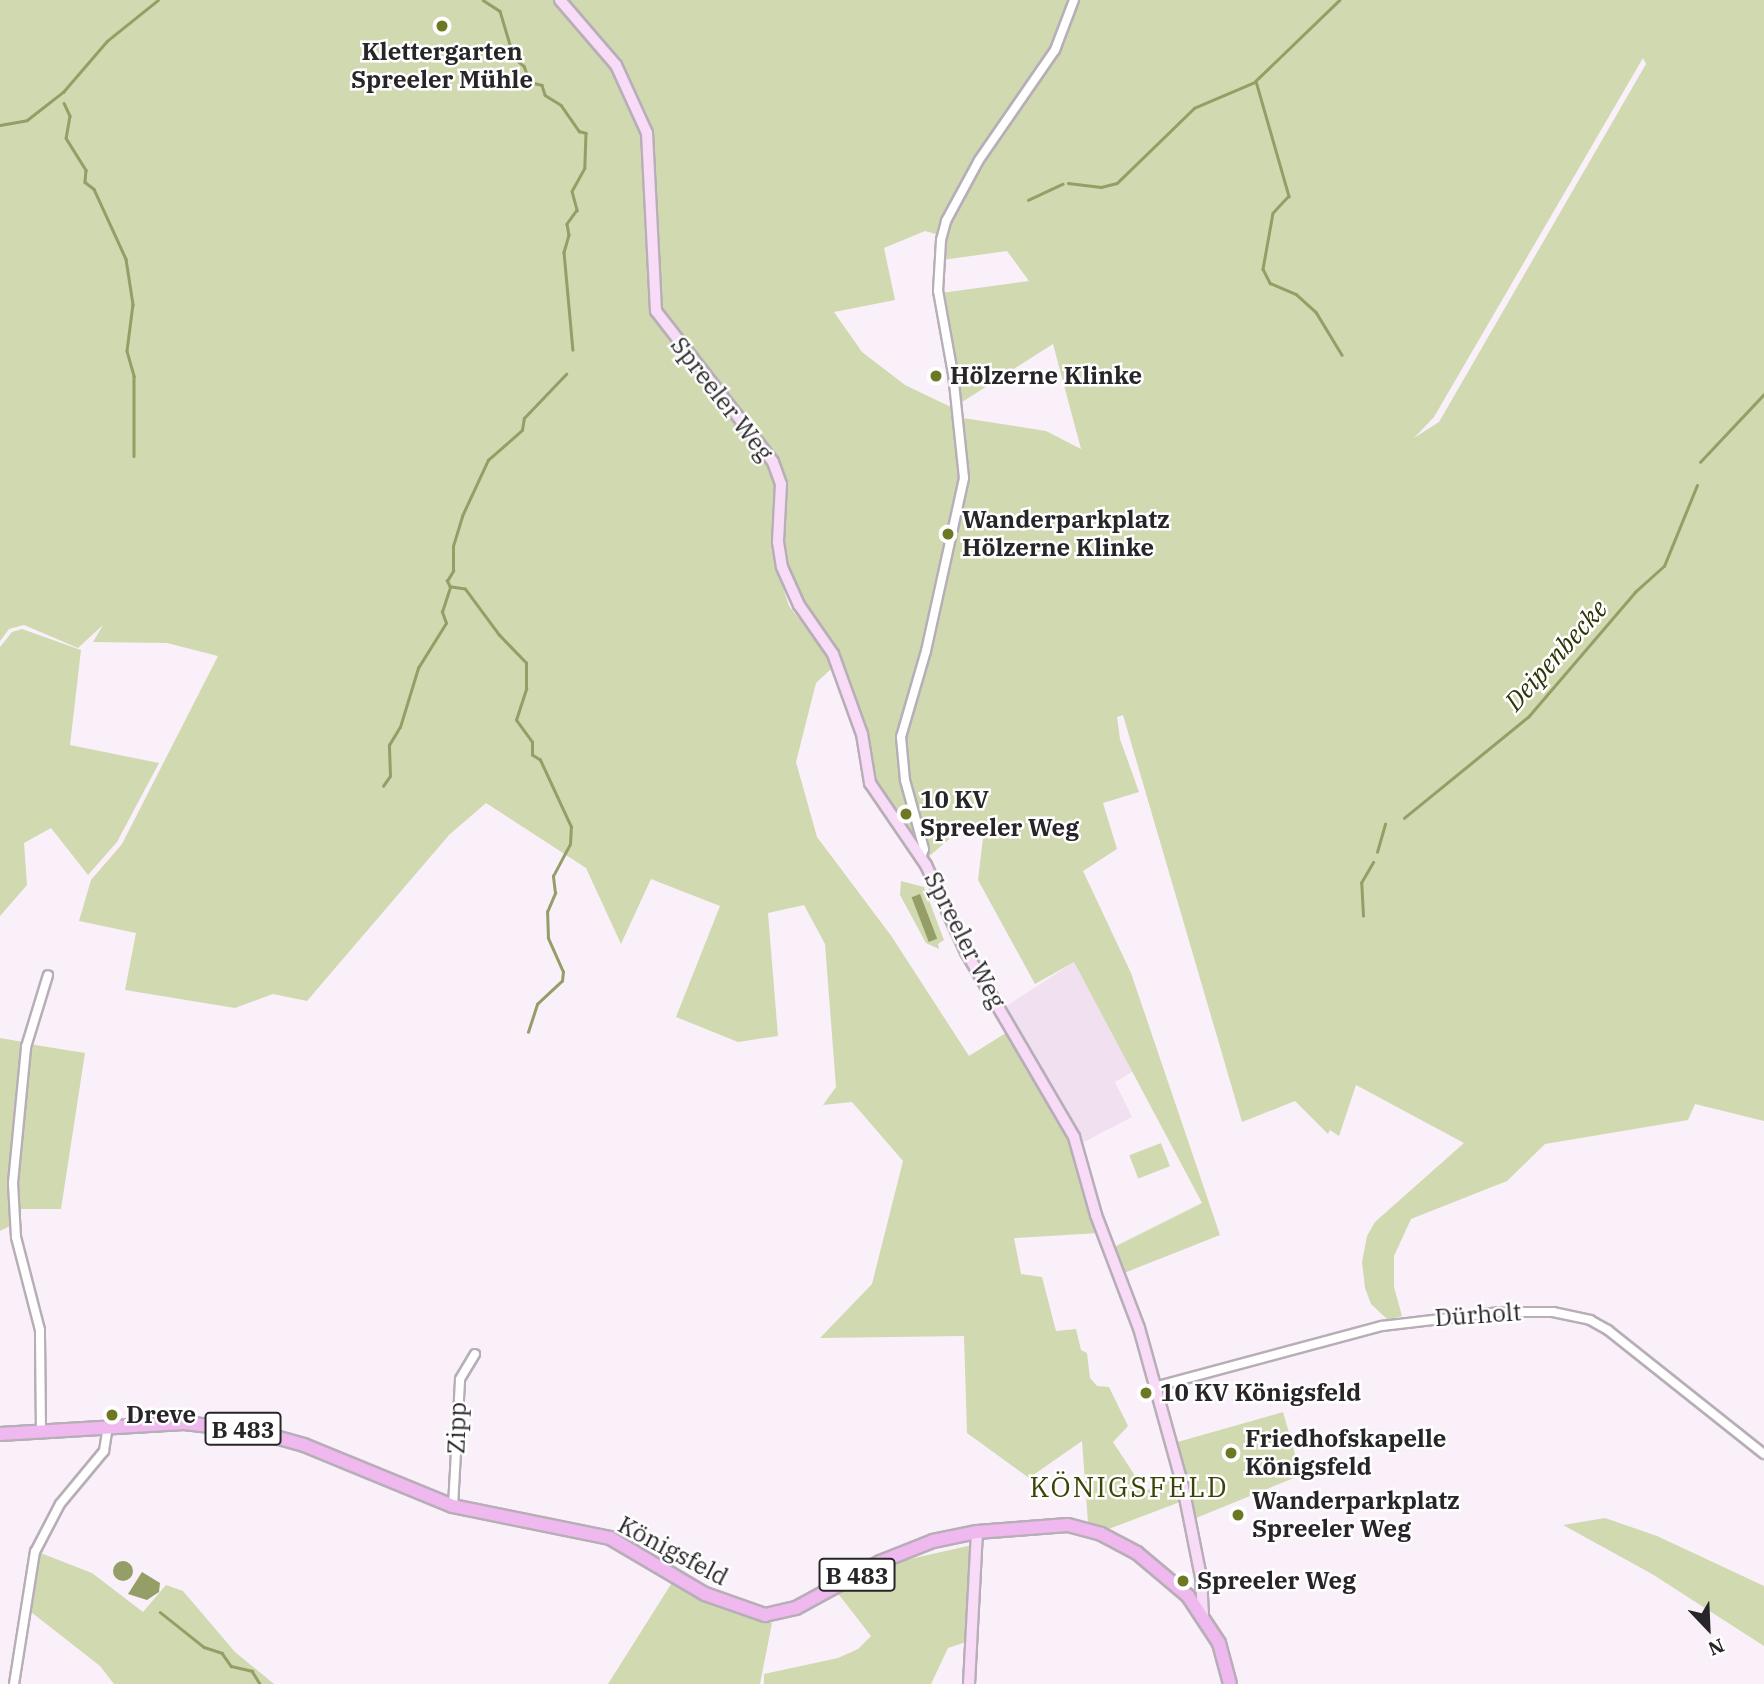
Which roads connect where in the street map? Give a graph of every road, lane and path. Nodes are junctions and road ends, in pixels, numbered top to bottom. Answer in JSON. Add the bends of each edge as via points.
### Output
{"nodes":[{"id":1,"x":560,"y":0,"type":"edge"},
{"id":2,"x":1073,"y":0,"type":"edge"},
{"id":3,"x":921,"y":858,"type":"junction"},
{"id":4,"x":48,"y":975,"type":"dead end"},
{"id":5,"x":475,"y":1354,"type":"dead end"},
{"id":6,"x":1154,"y":1387,"type":"junction"},
{"id":7,"x":108,"y":1426,"type":"junction"},
{"id":8,"x":41,"y":1431,"type":"junction"},
{"id":9,"x":0,"y":1434,"type":"edge"},
{"id":10,"x":1764,"y":1454,"type":"edge"},
{"id":11,"x":453,"y":1506,"type":"junction"},
{"id":12,"x":977,"y":1532,"type":"junction"},
{"id":13,"x":1203,"y":1615,"type":"junction"},
{"id":14,"x":14,"y":1684,"type":"edge"},
{"id":15,"x":969,"y":1684,"type":"edge"},
{"id":16,"x":1230,"y":1684,"type":"edge"}],
"edges":[{"from":1,"to":3,"type":"street","name":"Spreeler Weg","via":[[616,65],[647,133],[656,311],[776,468],[781,489],[778,550],[784,573],[837,664],[862,734],[870,783]]},
{"from":2,"to":3,"type":"street","via":[[1055,50],[979,160],[946,221],[941,240],[938,291],[964,471],[926,652],[901,737],[908,793],[924,849]]},
{"from":3,"to":6,"type":"street","name":"Spreeler Weg","via":[[966,952],[1074,1137]]},
{"from":4,"to":8,"type":"street","via":[[26,1046],[13,1183],[16,1237],[40,1330]]},
{"from":5,"to":11,"type":"street","name":"Zipp","via":[[460,1379]]},
{"from":6,"to":10,"type":"street","name":"Dürholt","via":[[1382,1325],[1500,1312],[1553,1312],[1590,1320],[1608,1330]]},
{"from":6,"to":13,"type":"street","name":"Spreeler Weg","via":[[1192,1520]]},
{"from":7,"to":8,"type":"main road","number":"B 483"},
{"from":7,"to":11,"type":"main road","number":"B 483","via":[[184,1423],[254,1431],[304,1445]]},
{"from":7,"to":14,"type":"street","via":[[104,1451],[60,1504],[35,1552]]},
{"from":8,"to":9,"type":"main road","number":"B 483"},
{"from":11,"to":12,"type":"main road","name":"Königsfeld","number":"B 483","via":[[581,1530],[627,1546],[705,1594],[765,1615],[796,1608],[914,1547]]},
{"from":12,"to":13,"type":"main road","name":"Königsfeld","number":"B 483","via":[[1050,1524],[1101,1534],[1167,1575]]},
{"from":12,"to":15,"type":"street"},
{"from":13,"to":16,"type":"main road","number":"B 483","via":[[1219,1643]]}]}
